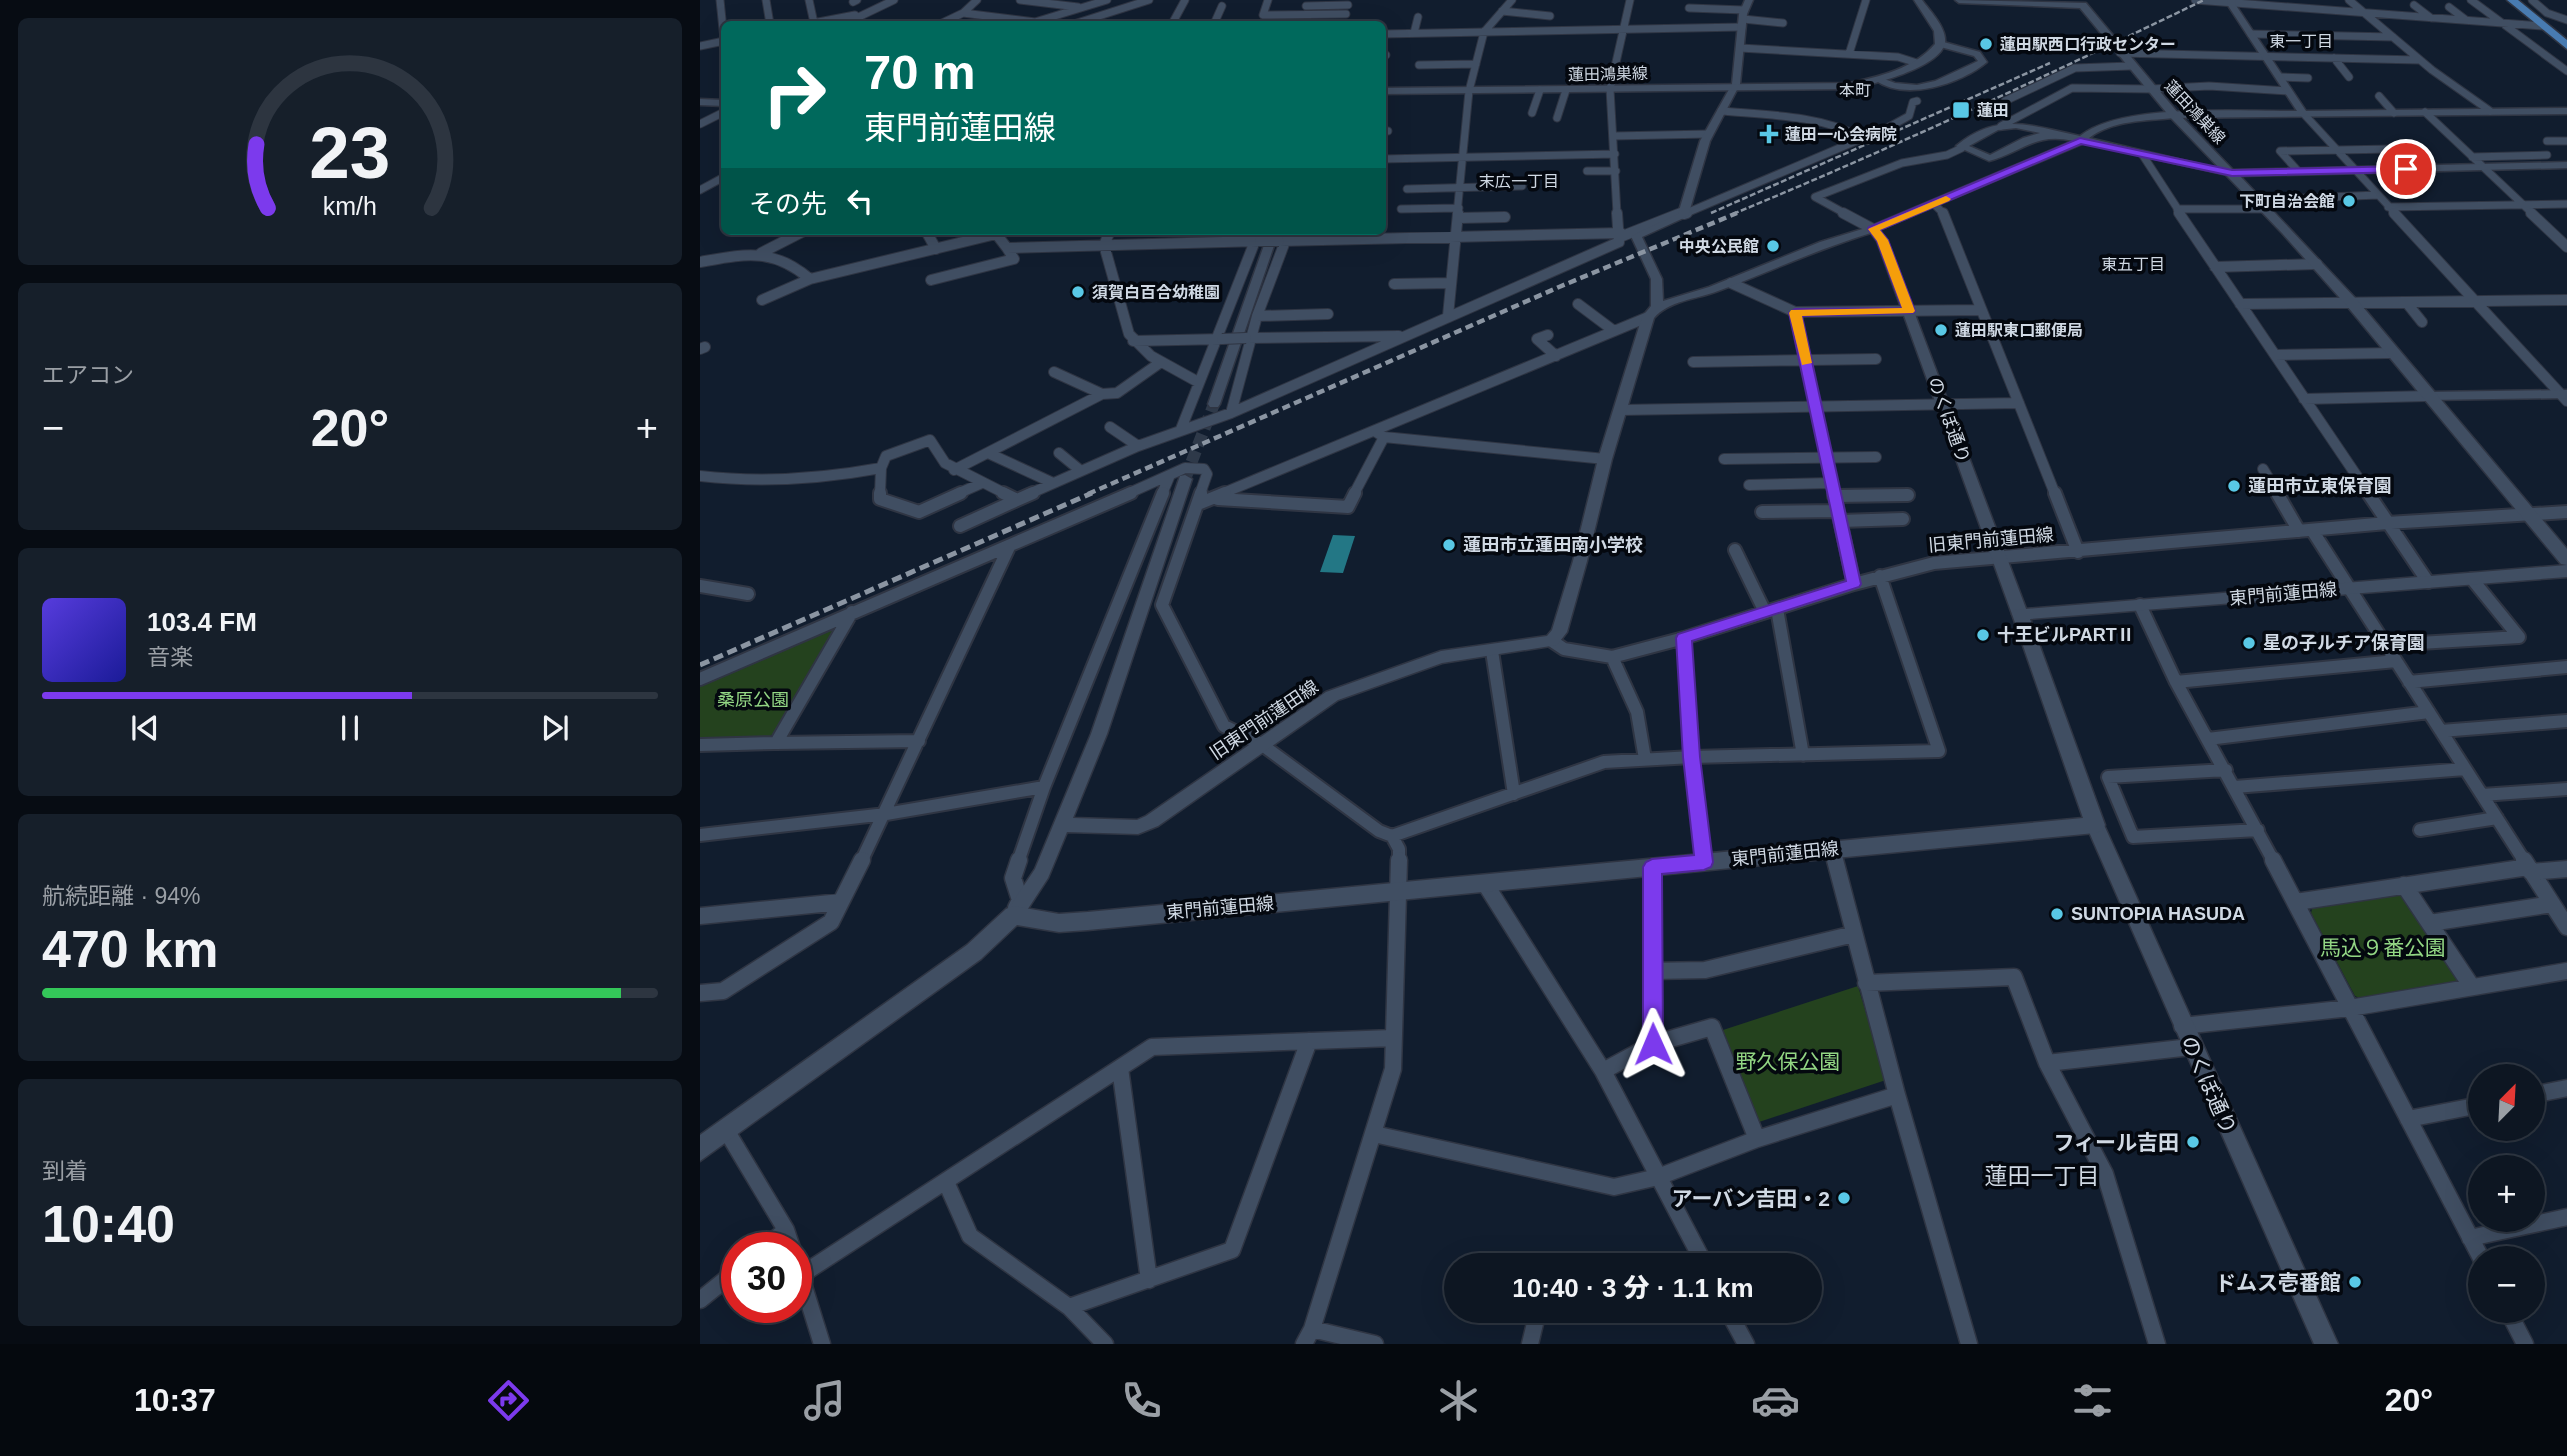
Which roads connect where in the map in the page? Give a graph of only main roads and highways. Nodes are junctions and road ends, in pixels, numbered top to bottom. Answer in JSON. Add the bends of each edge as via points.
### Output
{"nodes":[{"id":1,"x":1918,"y":0,"type":"edge"},
{"id":2,"x":1959,"y":0,"type":"edge"},
{"id":3,"x":2511,"y":0,"type":"edge"},
{"id":4,"x":2523,"y":0,"type":"edge"},
{"id":5,"x":2019,"y":2,"type":"edge"},
{"id":6,"x":2081,"y":3,"type":"edge"},
{"id":7,"x":2564,"y":25,"type":"edge"},
{"id":8,"x":2567,"y":35,"type":"edge"},
{"id":9,"x":2567,"y":46,"type":"edge"},
{"id":10,"x":1386,"y":92,"type":"edge"},
{"id":11,"x":2567,"y":164,"type":"edge"},
{"id":12,"x":2232,"y":173,"type":"junction"},
{"id":13,"x":2567,"y":560,"type":"edge"},
{"id":14,"x":2567,"y":571,"type":"edge"},
{"id":15,"x":700,"y":1149,"type":"edge"}],
"edges":[{"from":1,"to":10,"type":"main road","name":"蓮田鴻巣線","via":[[1939,31],[1940,44],[1917,63],[1879,80],[1849,86]]},
{"from":2,"to":5,"type":"main road","name":"蓮田鴻巣線"},
{"from":3,"to":9,"type":"highway"},
{"from":4,"to":7,"type":"highway"},
{"from":5,"to":6,"type":"main road","name":"蓮田鴻巣線"},
{"from":6,"to":12,"type":"main road","name":"蓮田鴻巣線","via":[[2174,115]]},
{"from":7,"to":8,"type":"highway"},
{"from":11,"to":12,"type":"main road"},
{"from":12,"to":13,"type":"main road","via":[[2352,303]]},
{"from":14,"to":15,"type":"main road","name":"東門前蓮田線","via":[[2021,614],[2095,825],[1069,922],[1013,915],[974,952]]}]}
